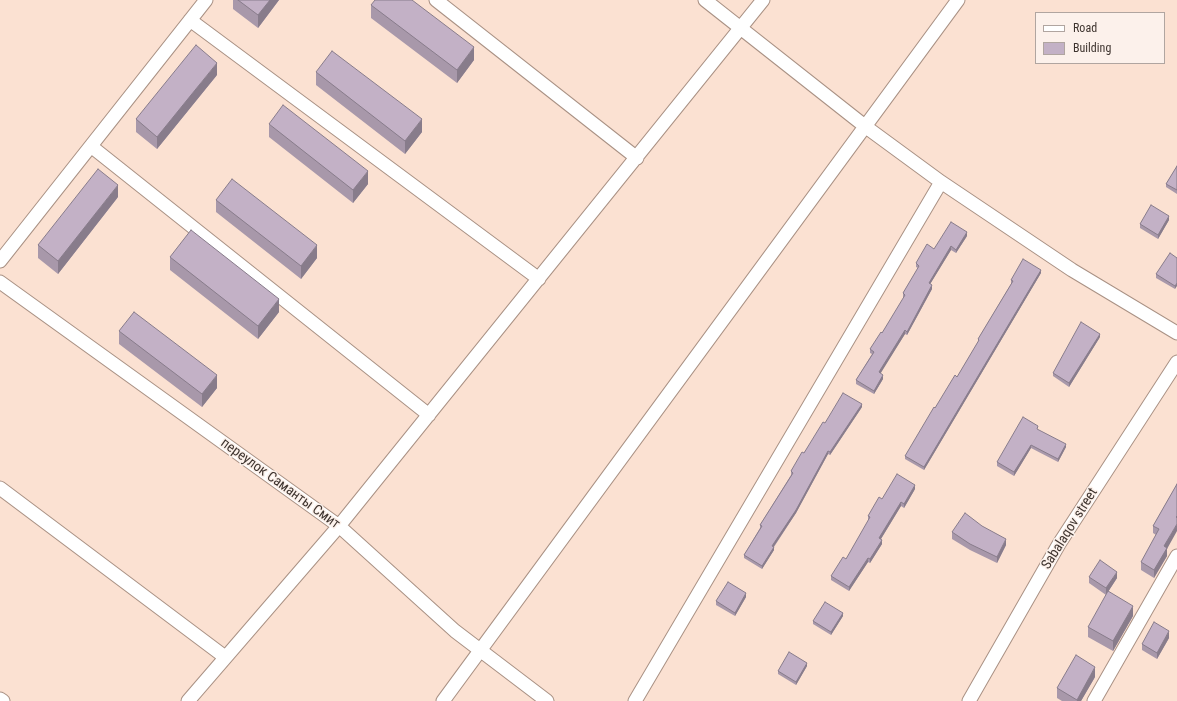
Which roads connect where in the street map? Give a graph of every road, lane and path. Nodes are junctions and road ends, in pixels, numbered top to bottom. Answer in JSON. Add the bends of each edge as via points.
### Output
{"nodes":[{"id":1,"x":206,"y":0,"type":"edge"},
{"id":2,"x":436,"y":0,"type":"edge"},
{"id":3,"x":705,"y":0,"type":"edge"},
{"id":4,"x":763,"y":0,"type":"edge"},
{"id":5,"x":958,"y":0,"type":"edge"},
{"id":6,"x":190,"y":20,"type":"junction"},
{"id":7,"x":741,"y":30,"type":"junction"},
{"id":8,"x":866,"y":128,"type":"junction"},
{"id":9,"x":92,"y":146,"type":"junction"},
{"id":10,"x":636,"y":158,"type":"junction"},
{"id":11,"x":941,"y":182,"type":"junction"},
{"id":12,"x":0,"y":261,"type":"edge"},
{"id":13,"x":539,"y":279,"type":"junction"},
{"id":14,"x":0,"y":282,"type":"edge"},
{"id":15,"x":1177,"y":333,"type":"edge"},
{"id":16,"x":1177,"y":362,"type":"edge"},
{"id":17,"x":429,"y":415,"type":"junction"},
{"id":18,"x":0,"y":488,"type":"edge"},
{"id":19,"x":339,"y":526,"type":"junction"},
{"id":20,"x":1177,"y":556,"type":"edge"},
{"id":21,"x":481,"y":651,"type":"junction"},
{"id":22,"x":226,"y":657,"type":"junction"},
{"id":23,"x":0,"y":699,"type":"edge"},
{"id":24,"x":3,"y":701,"type":"edge"},
{"id":25,"x":188,"y":701,"type":"edge"},
{"id":26,"x":443,"y":701,"type":"edge"},
{"id":27,"x":547,"y":701,"type":"edge"},
{"id":28,"x":635,"y":701,"type":"edge"},
{"id":29,"x":969,"y":701,"type":"edge"},
{"id":30,"x":1094,"y":701,"type":"edge"}],
"edges":[{"from":1,"to":6,"type":"street"},
{"from":2,"to":10,"type":"street"},
{"from":3,"to":7,"type":"street"},
{"from":4,"to":7,"type":"street"},
{"from":5,"to":8,"type":"street"},
{"from":6,"to":9,"type":"street"},
{"from":6,"to":13,"type":"street"},
{"from":7,"to":8,"type":"street"},
{"from":7,"to":10,"type":"street"},
{"from":8,"to":11,"type":"street"},
{"from":8,"to":21,"type":"street"},
{"from":9,"to":12,"type":"street"},
{"from":9,"to":17,"type":"street"},
{"from":10,"to":13,"type":"street"},
{"from":11,"to":15,"type":"street","via":[[1072,270]]},
{"from":11,"to":28,"type":"street"},
{"from":13,"to":17,"type":"street"},
{"from":14,"to":19,"type":"street","name":"переулок Саманты Смит"},
{"from":16,"to":29,"type":"street","name":"Sabalaqov street","via":[[1059,544]]},
{"from":17,"to":19,"type":"street"},
{"from":18,"to":22,"type":"street"},
{"from":19,"to":21,"type":"street","name":"переулок Саманты Смит","via":[[455,631]]},
{"from":19,"to":22,"type":"street"},
{"from":20,"to":30,"type":"street"},
{"from":21,"to":26,"type":"street"},
{"from":21,"to":27,"type":"street","name":"переулок Саманты Смит"},
{"from":22,"to":25,"type":"street"},
{"from":23,"to":24,"type":"street"}]}
